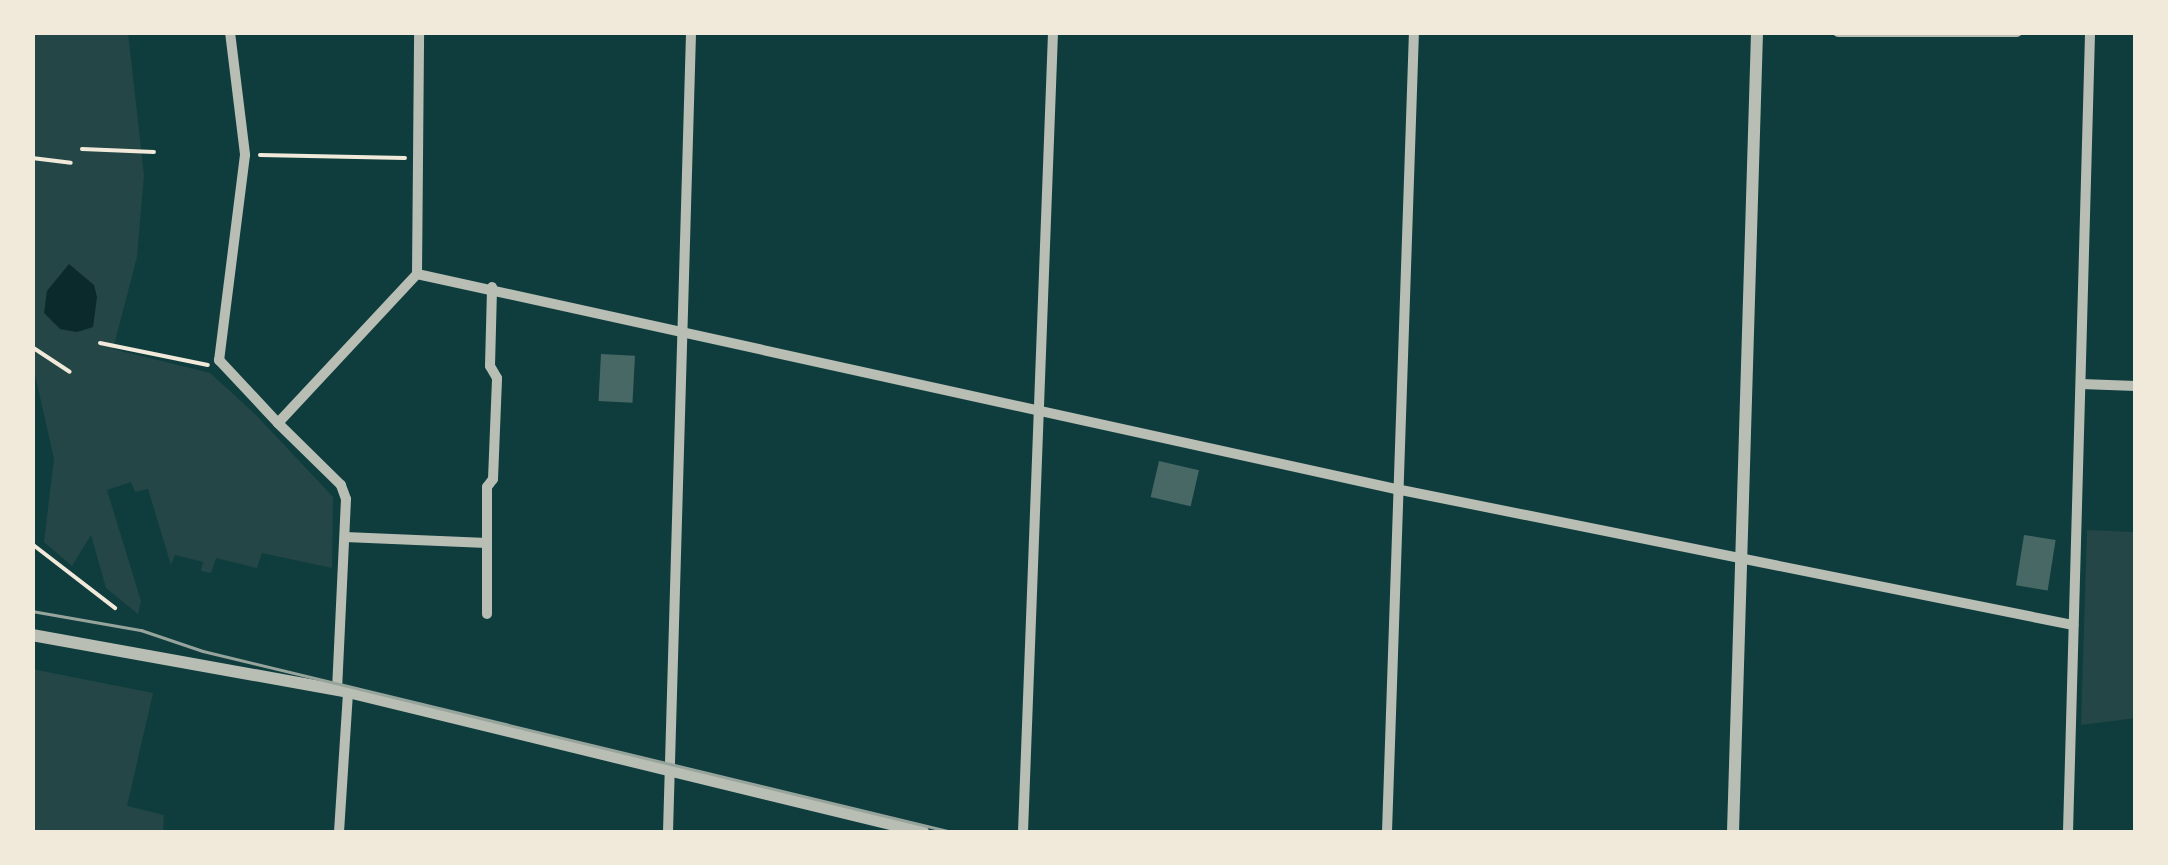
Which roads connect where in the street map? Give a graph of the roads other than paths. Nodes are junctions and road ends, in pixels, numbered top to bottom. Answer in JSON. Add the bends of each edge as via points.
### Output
{"nodes":[{"id":1,"x":230,"y":32,"type":"edge"},
{"id":2,"x":419,"y":32,"type":"edge"},
{"id":3,"x":690,"y":32,"type":"edge"},
{"id":4,"x":1054,"y":32,"type":"edge"},
{"id":5,"x":1414,"y":32,"type":"edge"},
{"id":6,"x":1757,"y":32,"type":"edge"},
{"id":7,"x":1838,"y":32,"type":"edge"},
{"id":8,"x":2018,"y":32,"type":"edge"},
{"id":9,"x":2090,"y":32,"type":"edge"},
{"id":10,"x":417,"y":274,"type":"junction"},
{"id":11,"x":492,"y":287,"type":"junction"},
{"id":12,"x":682,"y":332,"type":"junction"},
{"id":13,"x":2080,"y":384,"type":"junction"},
{"id":14,"x":2136,"y":386,"type":"edge"},
{"id":15,"x":1040,"y":408,"type":"junction"},
{"id":16,"x":278,"y":423,"type":"junction"},
{"id":17,"x":1396,"y":490,"type":"junction"},
{"id":18,"x":344,"y":537,"type":"junction"},
{"id":19,"x":487,"y":542,"type":"junction"},
{"id":20,"x":1741,"y":560,"type":"junction"},
{"id":21,"x":487,"y":614,"type":"dead end"},
{"id":22,"x":2073,"y":626,"type":"junction"},
{"id":23,"x":32,"y":634,"type":"edge"},
{"id":24,"x":343,"y":691,"type":"junction"},
{"id":25,"x":670,"y":771,"type":"junction"},
{"id":26,"x":339,"y":832,"type":"edge"},
{"id":27,"x":668,"y":832,"type":"edge"},
{"id":28,"x":922,"y":832,"type":"edge"},
{"id":29,"x":1023,"y":832,"type":"edge"},
{"id":30,"x":1386,"y":832,"type":"edge"},
{"id":31,"x":1733,"y":832,"type":"edge"},
{"id":32,"x":2068,"y":832,"type":"edge"}],
"edges":[{"from":1,"to":16,"type":"street","via":[[245,155],[219,360]]},
{"from":2,"to":10,"type":"street"},
{"from":3,"to":12,"type":"street"},
{"from":4,"to":15,"type":"street"},
{"from":5,"to":17,"type":"street"},
{"from":6,"to":20,"type":"street"},
{"from":7,"to":8,"type":"street"},
{"from":9,"to":13,"type":"street"},
{"from":10,"to":11,"type":"street"},
{"from":10,"to":16,"type":"street"},
{"from":11,"to":12,"type":"street"},
{"from":11,"to":19,"type":"street","via":[[490,366],[496,378]]},
{"from":12,"to":15,"type":"street"},
{"from":12,"to":25,"type":"street"},
{"from":13,"to":14,"type":"street"},
{"from":13,"to":22,"type":"street"},
{"from":15,"to":17,"type":"street"},
{"from":15,"to":29,"type":"street"},
{"from":16,"to":18,"type":"street","via":[[341,485]]},
{"from":17,"to":20,"type":"street"},
{"from":17,"to":30,"type":"street"},
{"from":18,"to":19,"type":"street"},
{"from":18,"to":24,"type":"street"},
{"from":19,"to":21,"type":"street"},
{"from":20,"to":22,"type":"street"},
{"from":20,"to":31,"type":"street"},
{"from":22,"to":32,"type":"street"},
{"from":23,"to":24,"type":"street"},
{"from":24,"to":25,"type":"street"},
{"from":24,"to":26,"type":"street"},
{"from":25,"to":27,"type":"street"},
{"from":25,"to":28,"type":"street"}]}
